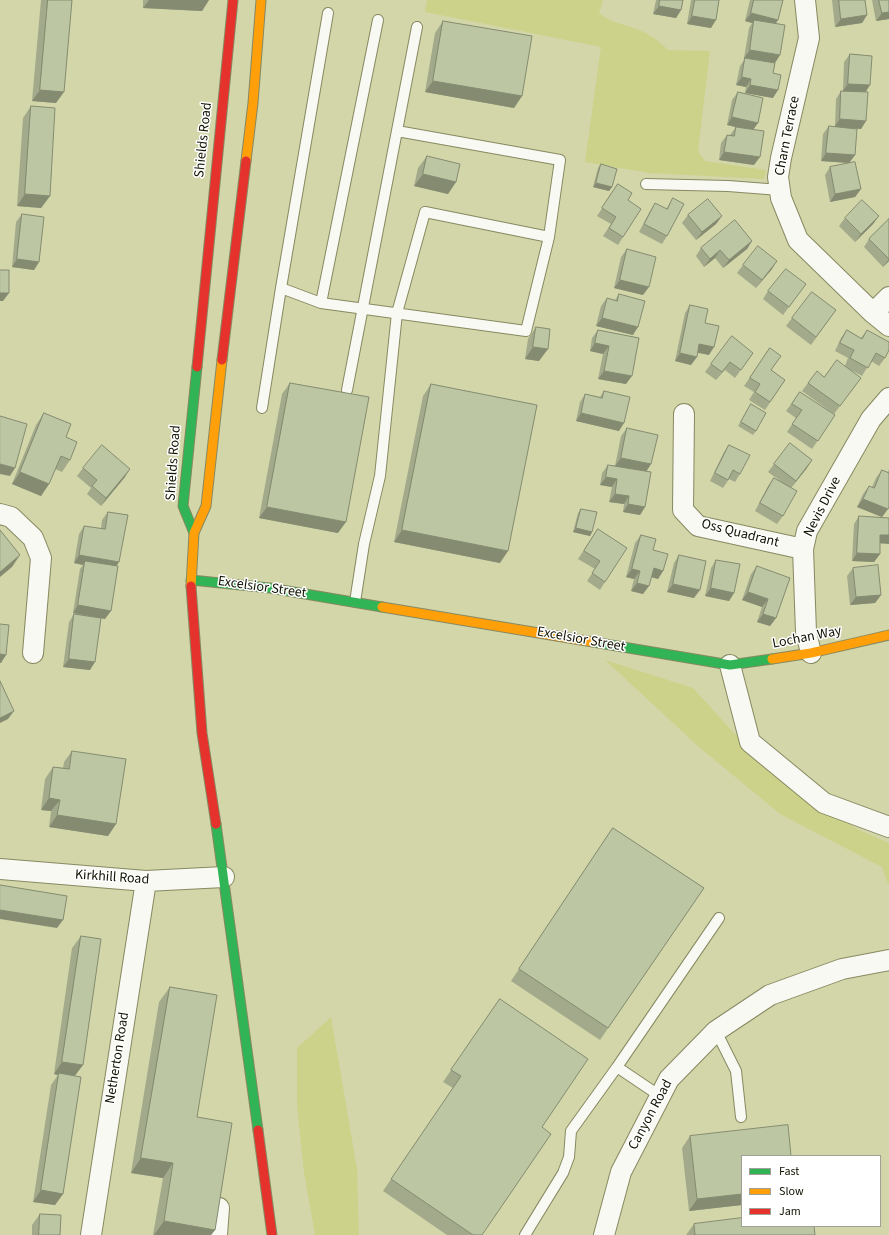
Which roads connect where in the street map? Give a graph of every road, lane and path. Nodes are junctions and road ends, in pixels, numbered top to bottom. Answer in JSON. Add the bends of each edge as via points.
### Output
{"nodes":[{"id":1,"x":233,"y":0,"type":"edge"},
{"id":2,"x":261,"y":0,"type":"edge"},
{"id":3,"x":805,"y":0,"type":"edge"},
{"id":4,"x":328,"y":13,"type":"dead end"},
{"id":5,"x":378,"y":20,"type":"dead end"},
{"id":6,"x":417,"y":27,"type":"dead end"},
{"id":7,"x":397,"y":131,"type":"junction"},
{"id":8,"x":646,"y":184,"type":"dead end"},
{"id":9,"x":780,"y":190,"type":"junction"},
{"id":10,"x":549,"y":237,"type":"junction"},
{"id":11,"x":281,"y":288,"type":"junction"},
{"id":12,"x":889,"y":297,"type":"edge"},
{"id":13,"x":321,"y":303,"type":"junction"},
{"id":14,"x":363,"y":308,"type":"junction"},
{"id":15,"x":397,"y":313,"type":"junction"},
{"id":16,"x":873,"y":313,"type":"junction"},
{"id":17,"x":889,"y":326,"type":"edge"},
{"id":18,"x":347,"y":390,"type":"dead end"},
{"id":19,"x":889,"y":398,"type":"edge"},
{"id":20,"x":262,"y":408,"type":"dead end"},
{"id":21,"x":684,"y":414,"type":"dead end"},
{"id":22,"x":0,"y":514,"type":"edge"},
{"id":23,"x":194,"y":533,"type":"junction"},
{"id":24,"x":803,"y":549,"type":"junction"},
{"id":25,"x":192,"y":580,"type":"junction"},
{"id":26,"x":355,"y":602,"type":"junction"},
{"id":27,"x":889,"y":635,"type":"edge"},
{"id":28,"x":33,"y":653,"type":"dead end"},
{"id":29,"x":811,"y":653,"type":"junction"},
{"id":30,"x":730,"y":665,"type":"junction"},
{"id":31,"x":889,"y":827,"type":"edge"},
{"id":32,"x":0,"y":869,"type":"edge"},
{"id":33,"x":224,"y":877,"type":"junction"},
{"id":34,"x":146,"y":881,"type":"junction"},
{"id":35,"x":719,"y":918,"type":"dead end"},
{"id":36,"x":889,"y":960,"type":"edge"},
{"id":37,"x":716,"y":1031,"type":"junction"},
{"id":38,"x":617,"y":1067,"type":"junction"},
{"id":39,"x":660,"y":1096,"type":"junction"},
{"id":40,"x":742,"y":1117,"type":"dead end"},
{"id":41,"x":219,"y":1208,"type":"edge"},
{"id":42,"x":90,"y":1235,"type":"edge"},
{"id":43,"x":217,"y":1235,"type":"edge"},
{"id":44,"x":272,"y":1235,"type":"edge"},
{"id":45,"x":525,"y":1235,"type":"edge"},
{"id":46,"x":604,"y":1235,"type":"edge"}],
"edges":[{"from":1,"to":23,"type":"main road","name":"Shields Road","via":[[183,506]]},
{"from":2,"to":23,"type":"main road","via":[[253,103],[206,506]]},
{"from":3,"to":9,"type":"street","name":"Charn Terrace","via":[[809,38],[781,158],[778,177]]},
{"from":4,"to":11,"type":"lane"},
{"from":5,"to":13,"type":"lane"},
{"from":6,"to":7,"type":"lane"},
{"from":7,"to":10,"type":"lane","via":[[560,160]]},
{"from":7,"to":14,"type":"lane"},
{"from":8,"to":9,"type":"lane"},
{"from":9,"to":16,"type":"street","name":"Charn Terrace","via":[[798,240]]},
{"from":10,"to":15,"type":"lane","via":[[526,331]]},
{"from":10,"to":15,"type":"lane","via":[[425,212]]},
{"from":11,"to":13,"type":"lane"},
{"from":11,"to":20,"type":"lane"},
{"from":12,"to":16,"type":"street"},
{"from":13,"to":14,"type":"lane"},
{"from":14,"to":15,"type":"lane"},
{"from":14,"to":18,"type":"lane"},
{"from":15,"to":26,"type":"lane","via":[[380,476],[364,544]]},
{"from":16,"to":17,"type":"street","name":"Charn Terrace"},
{"from":19,"to":24,"type":"street","name":"Nevis Drive","via":[[871,419],[807,531]]},
{"from":21,"to":24,"type":"street","name":"Oss Quadrant","via":[[683,510],[698,526]]},
{"from":22,"to":28,"type":"street","via":[[11,517],[33,538],[41,558]]},
{"from":23,"to":25,"type":"main road"},
{"from":24,"to":29,"type":"street","name":"Nevis Drive","via":[[806,632]]},
{"from":25,"to":26,"type":"main road","name":"Excelsior Street","via":[[270,588]]},
{"from":25,"to":33,"type":"main road","via":[[202,733]]},
{"from":26,"to":30,"type":"main road","name":"Excelsior Street"},
{"from":27,"to":29,"type":"main road","name":"Lochan Way"},
{"from":29,"to":30,"type":"main road","name":"Lochan Way"},
{"from":30,"to":31,"type":"street","via":[[750,742],[824,803]]},
{"from":32,"to":34,"type":"street","name":"Kirkhill Road"},
{"from":33,"to":34,"type":"street","name":"Kirkhill Road"},
{"from":33,"to":44,"type":"main road"},
{"from":34,"to":42,"type":"street","name":"Netherton Road"},
{"from":35,"to":38,"type":"lane"},
{"from":36,"to":37,"type":"street","name":"Canyon Road","via":[[842,969],[770,995]]},
{"from":37,"to":39,"type":"street","name":"Canyon Road","via":[[669,1079]]},
{"from":37,"to":40,"type":"lane","via":[[736,1071]]},
{"from":38,"to":39,"type":"lane"},
{"from":38,"to":45,"type":"lane","via":[[571,1131],[569,1157],[563,1173]]},
{"from":39,"to":46,"type":"street","name":"Canyon Road","via":[[621,1172]]},
{"from":41,"to":43,"type":"street"}]}
